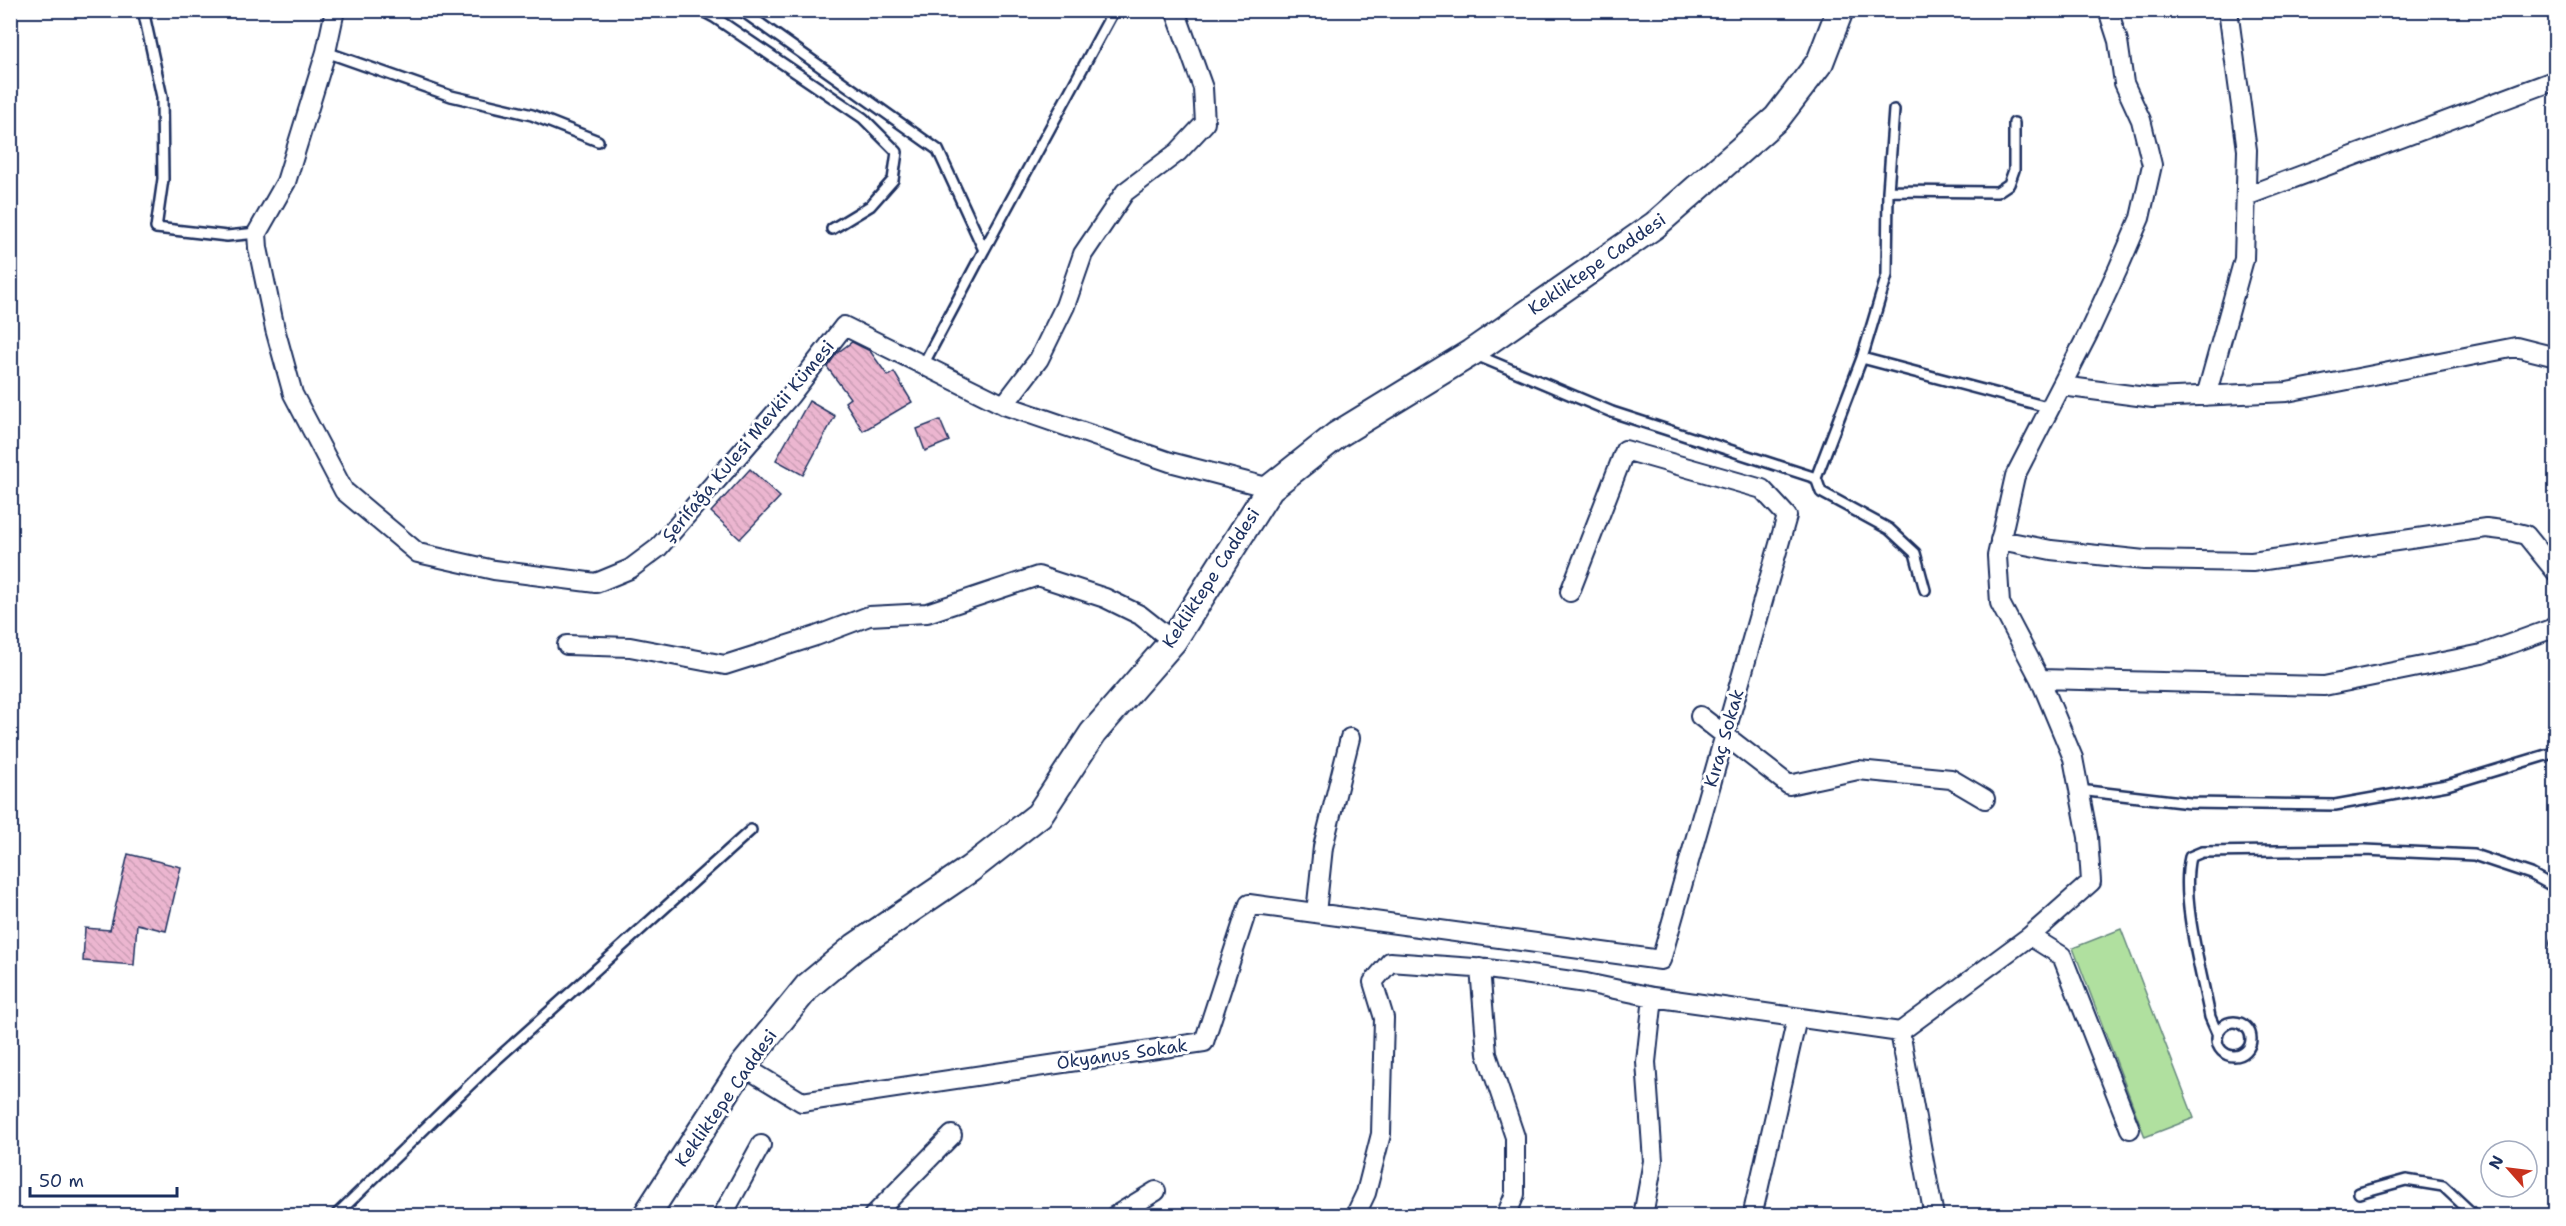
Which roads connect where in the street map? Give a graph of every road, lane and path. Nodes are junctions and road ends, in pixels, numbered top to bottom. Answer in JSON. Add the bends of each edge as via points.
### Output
{"nodes":[{"id":1,"x":143,"y":10,"type":"edge"},
{"id":2,"x":335,"y":10,"type":"edge"},
{"id":3,"x":700,"y":10,"type":"edge"},
{"id":4,"x":741,"y":10,"type":"edge"},
{"id":5,"x":1114,"y":10,"type":"edge"},
{"id":6,"x":1175,"y":10,"type":"edge"},
{"id":7,"x":1840,"y":10,"type":"edge"},
{"id":8,"x":2108,"y":10,"type":"edge"},
{"id":9,"x":2228,"y":10,"type":"edge"},
{"id":10,"x":326,"y":52,"type":"junction"},
{"id":11,"x":2556,"y":80,"type":"edge"},
{"id":12,"x":1894,"y":110,"type":"dead end"},
{"id":13,"x":2014,"y":123,"type":"dead end"},
{"id":14,"x":598,"y":141,"type":"dead end"},
{"id":15,"x":1887,"y":191,"type":"junction"},
{"id":16,"x":2246,"y":196,"type":"junction"},
{"id":17,"x":832,"y":229,"type":"dead end"},
{"id":18,"x":257,"y":233,"type":"junction"},
{"id":19,"x":984,"y":250,"type":"junction"},
{"id":20,"x":1471,"y":353,"type":"junction"},
{"id":21,"x":2556,"y":357,"type":"edge"},
{"id":22,"x":1862,"y":358,"type":"junction"},
{"id":23,"x":923,"y":365,"type":"junction"},
{"id":24,"x":2062,"y":386,"type":"junction"},
{"id":25,"x":2206,"y":396,"type":"junction"},
{"id":26,"x":1004,"y":405,"type":"junction"},
{"id":27,"x":2051,"y":408,"type":"junction"},
{"id":28,"x":1816,"y":477,"type":"junction"},
{"id":29,"x":1270,"y":488,"type":"junction"},
{"id":30,"x":2000,"y":540,"type":"junction"},
{"id":31,"x":2556,"y":572,"type":"edge"},
{"id":32,"x":1925,"y":590,"type":"dead end"},
{"id":33,"x":1570,"y":592,"type":"dead end"},
{"id":34,"x":2556,"y":625,"type":"edge"},
{"id":35,"x":1173,"y":641,"type":"junction"},
{"id":36,"x":567,"y":645,"type":"dead end"},
{"id":37,"x":2040,"y":679,"type":"junction"},
{"id":38,"x":1700,"y":716,"type":"dead end"},
{"id":39,"x":1724,"y":737,"type":"junction"},
{"id":40,"x":1350,"y":738,"type":"dead end"},
{"id":41,"x":2556,"y":752,"type":"edge"},
{"id":42,"x":2079,"y":790,"type":"junction"},
{"id":43,"x":1985,"y":799,"type":"dead end"},
{"id":44,"x":751,"y":830,"type":"dead end"},
{"id":45,"x":2556,"y":888,"type":"edge"},
{"id":46,"x":1316,"y":913,"type":"junction"},
{"id":47,"x":2030,"y":936,"type":"junction"},
{"id":48,"x":1661,"y":960,"type":"joint"},
{"id":49,"x":1480,"y":968,"type":"junction"},
{"id":50,"x":1653,"y":997,"type":"junction"},
{"id":51,"x":1797,"y":1018,"type":"junction"},
{"id":52,"x":1900,"y":1032,"type":"junction"},
{"id":53,"x":2217,"y":1033,"type":"dead end"},
{"id":54,"x":743,"y":1066,"type":"junction"},
{"id":55,"x":2130,"y":1129,"type":"dead end"},
{"id":56,"x":952,"y":1135,"type":"dead end"},
{"id":57,"x":761,"y":1145,"type":"dead end"},
{"id":58,"x":1156,"y":1191,"type":"dead end"},
{"id":59,"x":2359,"y":1193,"type":"dead end"},
{"id":60,"x":1754,"y":1208,"type":"dead end"},
{"id":61,"x":335,"y":1215,"type":"edge"},
{"id":62,"x":646,"y":1215,"type":"edge"},
{"id":63,"x":722,"y":1215,"type":"edge"},
{"id":64,"x":873,"y":1215,"type":"edge"},
{"id":65,"x":1115,"y":1215,"type":"edge"},
{"id":66,"x":1355,"y":1215,"type":"edge"},
{"id":67,"x":1506,"y":1215,"type":"edge"},
{"id":68,"x":1643,"y":1215,"type":"edge"},
{"id":69,"x":1934,"y":1215,"type":"edge"},
{"id":70,"x":2475,"y":1215,"type":"edge"}],
"edges":[{"from":1,"to":18,"type":"lane","via":[[162,97],[163,179],[156,228],[227,236]]},
{"from":2,"to":10,"type":"street"},
{"from":3,"to":17,"type":"lane","via":[[863,118],[897,152],[893,180],[878,198]]},
{"from":4,"to":19,"type":"lane","via":[[938,150]]},
{"from":5,"to":19,"type":"lane"},
{"from":6,"to":26,"type":"street","via":[[1203,88],[1205,123],[1178,152],[1125,192],[1083,254],[1065,306],[1039,359]]},
{"from":7,"to":20,"type":"street","name":"Kekliktepe Caddesi","via":[[1820,62],[1777,118],[1655,225]]},
{"from":8,"to":24,"type":"street","via":[[2118,41],[2124,83],[2141,120],[2152,165],[2140,218]]},
{"from":9,"to":16,"type":"street","via":[[2247,150]]},
{"from":10,"to":14,"type":"lane","via":[[451,96],[532,115]]},
{"from":10,"to":18,"type":"street","via":[[285,182]]},
{"from":11,"to":16,"type":"street"},
{"from":12,"to":15,"type":"lane"},
{"from":13,"to":15,"type":"lane","via":[[2014,170],[2009,184],[1997,192]]},
{"from":15,"to":22,"type":"lane","via":[[1887,275]]},
{"from":16,"to":25,"type":"street","via":[[2244,259]]},
{"from":18,"to":23,"type":"street","name":"Şerifağa Kulesi Mevkii Kümesi","via":[[275,329],[293,394],[344,491],[418,553],[494,570],[596,583],[630,568],[658,548],[790,396],[844,326]]},
{"from":19,"to":23,"type":"lane"},
{"from":20,"to":28,"type":"lane","via":[[1612,412]]},
{"from":20,"to":29,"type":"street","name":"Kekliktepe Caddesi","via":[[1337,435]]},
{"from":21,"to":25,"type":"street","via":[[2516,347],[2287,392]]},
{"from":22,"to":27,"type":"lane"},
{"from":22,"to":28,"type":"lane"},
{"from":23,"to":26,"type":"street","name":"Şerifağa Kulesi Mevkii Kümesi"},
{"from":24,"to":25,"type":"street","via":[[2153,398]]},
{"from":24,"to":27,"type":"street"},
{"from":26,"to":29,"type":"street","name":"Şerifağa Kulesi Mevkii Kümesi","via":[[1170,462]]},
{"from":27,"to":30,"type":"street","via":[[2014,476]]},
{"from":28,"to":32,"type":"lane","via":[[1821,492],[1888,529],[1915,553]]},
{"from":29,"to":35,"type":"street","name":"Kekliktepe Caddesi"},
{"from":30,"to":31,"type":"street","via":[[2144,560],[2252,562],[2486,528],[2526,536]]},
{"from":30,"to":37,"type":"street","via":[[2000,603]]},
{"from":33,"to":39,"type":"street","name":"Kıraç Sokak","via":[[1625,450],[1762,489],[1787,516]]},
{"from":34,"to":37,"type":"street","via":[[2482,654],[2324,686]]},
{"from":35,"to":36,"type":"street","via":[[1140,615],[1105,598],[1038,576],[927,613],[868,616],[724,664],[630,647]]},
{"from":35,"to":54,"type":"street","name":"Kekliktepe Caddesi","via":[[1093,733],[1039,814],[970,870],[855,947],[808,986]]},
{"from":37,"to":42,"type":"street","via":[[2073,758]]},
{"from":38,"to":39,"type":"street"},
{"from":39,"to":43,"type":"street","via":[[1789,785],[1858,770],[1951,779]]},
{"from":39,"to":48,"type":"street","name":"Kıraç Sokak"},
{"from":40,"to":46,"type":"street","via":[[1323,847]]},
{"from":41,"to":42,"type":"lane","via":[[2447,784],[2335,805],[2190,803]]},
{"from":42,"to":47,"type":"street","via":[[2091,882]]},
{"from":44,"to":61,"type":"lane","via":[[488,1067]]},
{"from":45,"to":53,"type":"lane","via":[[2531,874],[2474,855],[2365,850],[2202,852],[2190,857],[2186,874],[2188,898],[2210,1017]]},
{"from":46,"to":48,"type":"street","name":"Okyanus Sokak"},
{"from":46,"to":54,"type":"street","name":"Okyanus Sokak","via":[[1249,904],[1204,1042],[802,1102]]},
{"from":47,"to":52,"type":"street"},
{"from":47,"to":55,"type":"street","via":[[2062,956]]},
{"from":49,"to":50,"type":"street"},
{"from":49,"to":66,"type":"street","via":[[1390,963],[1373,982],[1383,1018],[1381,1134],[1366,1193]]},
{"from":49,"to":67,"type":"street","via":[[1487,1054],[1515,1137],[1515,1194]]},
{"from":50,"to":51,"type":"street"},
{"from":50,"to":68,"type":"street","via":[[1646,1062],[1653,1161]]},
{"from":51,"to":52,"type":"street"},
{"from":51,"to":60,"type":"street"},
{"from":52,"to":69,"type":"street"},
{"from":54,"to":62,"type":"street","name":"Kekliktepe Caddesi"},
{"from":56,"to":64,"type":"street"},
{"from":57,"to":63,"type":"street"},
{"from":58,"to":65,"type":"street"},
{"from":59,"to":70,"type":"lane","via":[[2406,1180],[2444,1186]]}]}
